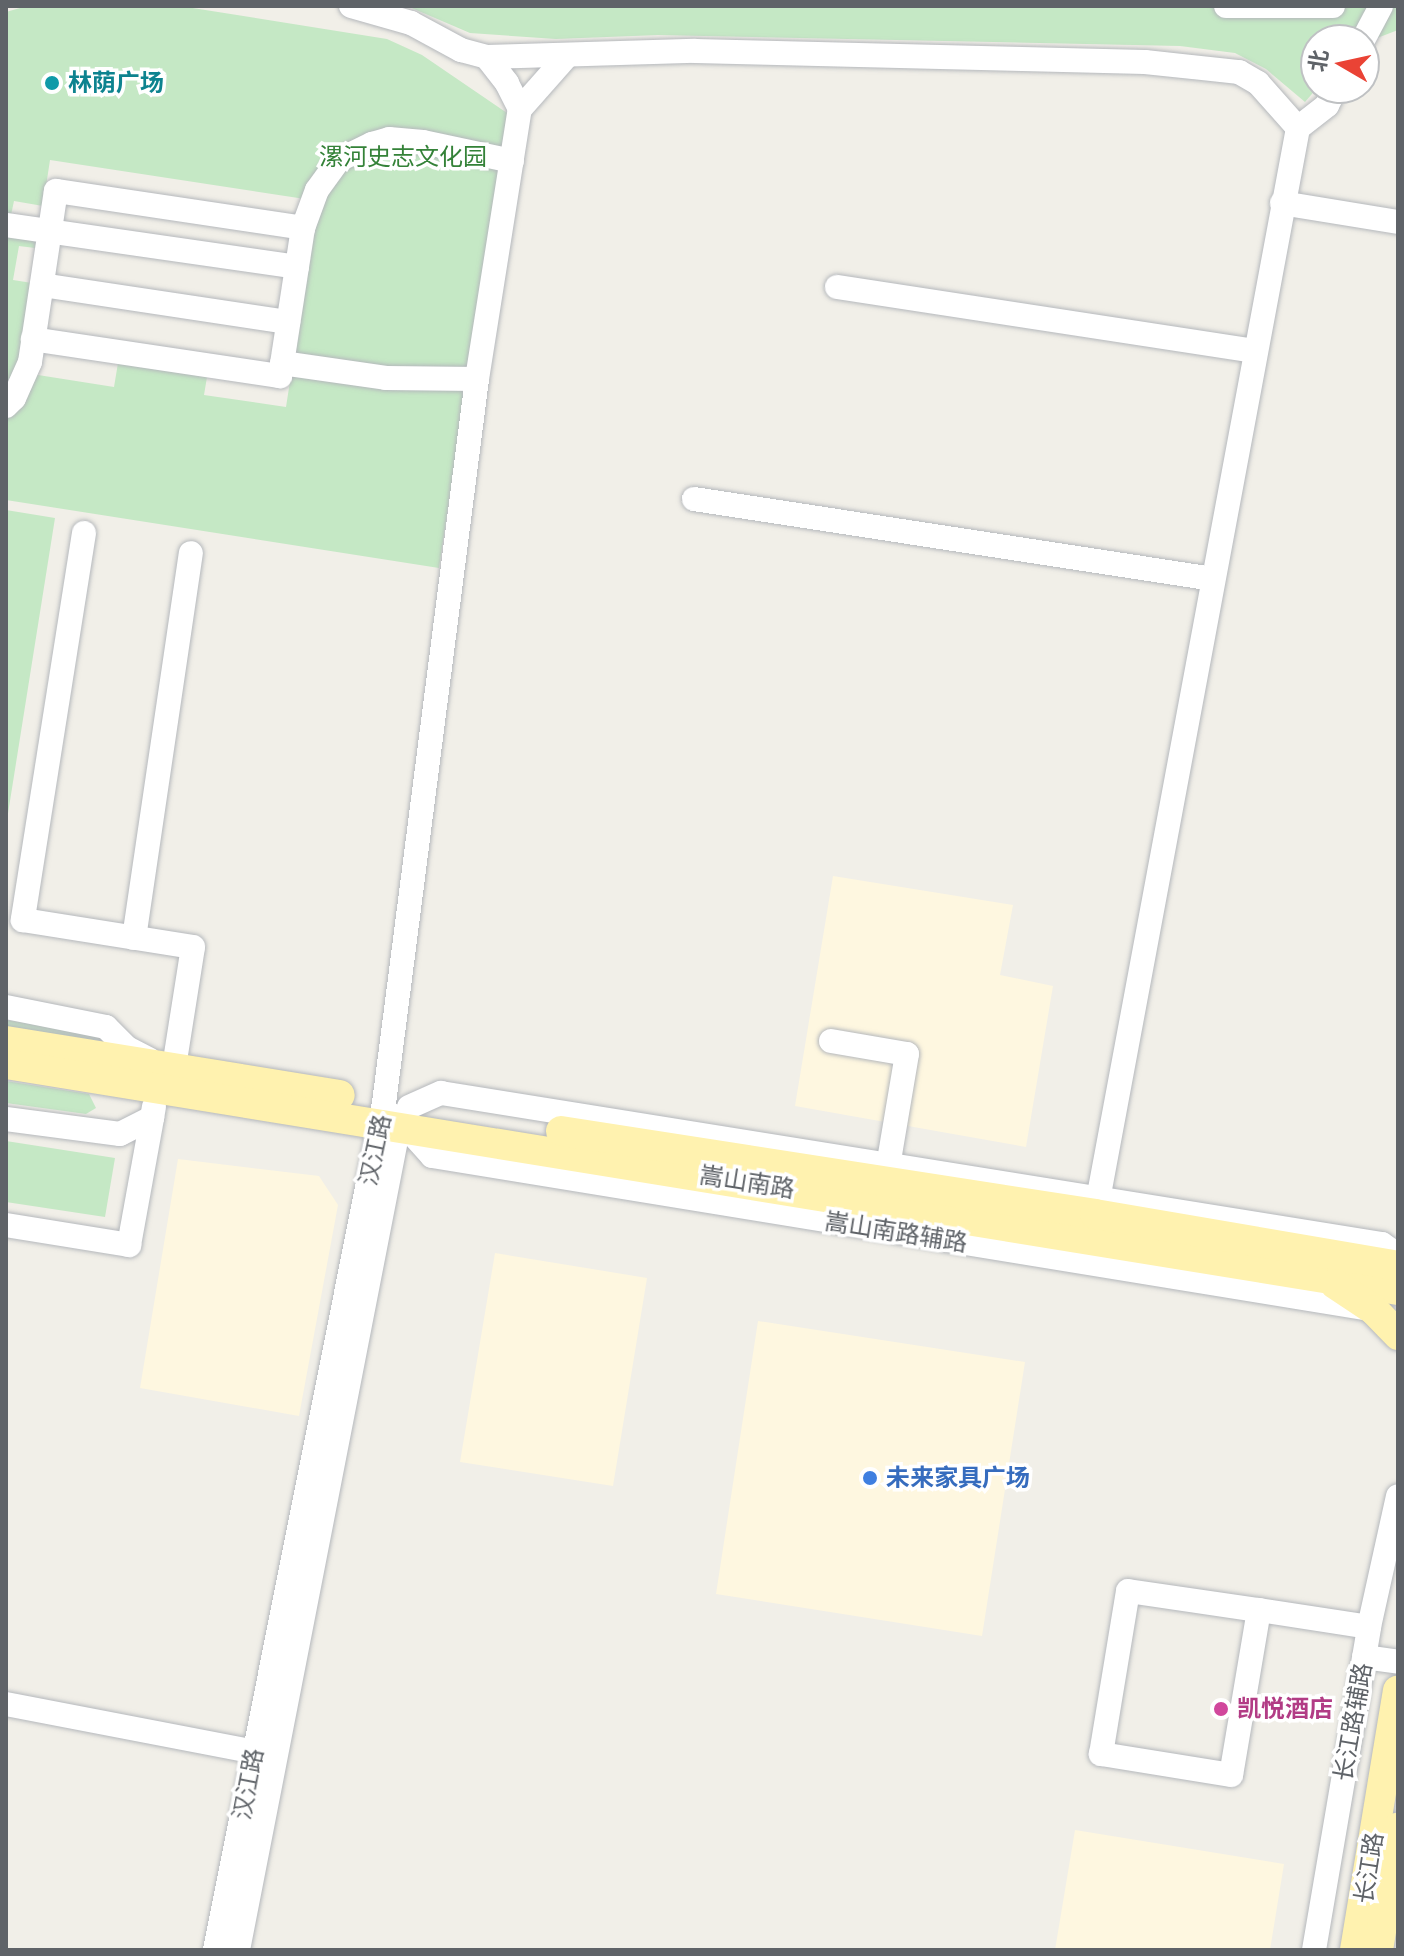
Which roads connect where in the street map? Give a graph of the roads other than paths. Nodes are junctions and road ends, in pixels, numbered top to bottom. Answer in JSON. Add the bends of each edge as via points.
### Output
{"nodes":[{"id":1,"x":351,"y":6,"type":"edge"},
{"id":2,"x":1226,"y":6,"type":"edge"},
{"id":3,"x":1333,"y":6,"type":"edge"},
{"id":4,"x":1381,"y":6,"type":"edge"},
{"id":5,"x":1371,"y":24,"type":"edge"},
{"id":6,"x":487,"y":57,"type":"junction"},
{"id":7,"x":566,"y":57,"type":"junction"},
{"id":8,"x":1328,"y":104,"type":"edge"},
{"id":9,"x":520,"y":109,"type":"junction"},
{"id":10,"x":1298,"y":128,"type":"junction"},
{"id":11,"x":512,"y":161,"type":"junction"},
{"id":12,"x":1282,"y":203,"type":"junction"},
{"id":13,"x":1398,"y":222,"type":"edge"},
{"id":14,"x":6,"y":225,"type":"edge"},
{"id":15,"x":303,"y":228,"type":"junction"},
{"id":16,"x":50,"y":231,"type":"junction"},
{"id":17,"x":297,"y":267,"type":"junction"},
{"id":18,"x":42,"y":285,"type":"junction"},
{"id":19,"x":837,"y":287,"type":"dead end"},
{"id":20,"x":288,"y":322,"type":"junction"},
{"id":21,"x":33,"y":339,"type":"junction"},
{"id":22,"x":1255,"y":351,"type":"junction"},
{"id":23,"x":282,"y":363,"type":"junction"},
{"id":24,"x":477,"y":379,"type":"junction"},
{"id":25,"x":6,"y":406,"type":"edge"},
{"id":26,"x":694,"y":499,"type":"dead end"},
{"id":27,"x":84,"y":533,"type":"dead end"},
{"id":28,"x":191,"y":553,"type":"dead end"},
{"id":29,"x":1213,"y":579,"type":"junction"},
{"id":30,"x":134,"y":938,"type":"junction"},
{"id":31,"x":6,"y":1007,"type":"edge"},
{"id":32,"x":6,"y":1041,"type":"edge"},
{"id":33,"x":831,"y":1041,"type":"dead end"},
{"id":34,"x":6,"y":1064,"type":"edge"},
{"id":35,"x":99,"y":1067,"type":"junction"},
{"id":36,"x":164,"y":1074,"type":"junction"},
{"id":37,"x":396,"y":1117,"type":"junction"},
{"id":38,"x":152,"y":1118,"type":"junction"},
{"id":39,"x":6,"y":1119,"type":"edge"},
{"id":40,"x":885,"y":1183,"type":"junction"},
{"id":41,"x":1095,"y":1216,"type":"junction"},
{"id":42,"x":6,"y":1225,"type":"edge"},
{"id":43,"x":1154,"y":1248,"type":"junction"},
{"id":44,"x":1398,"y":1255,"type":"edge"},
{"id":45,"x":1398,"y":1266,"type":"edge"},
{"id":46,"x":1175,"y":1277,"type":"junction"},
{"id":47,"x":1327,"y":1278,"type":"junction"},
{"id":48,"x":1398,"y":1290,"type":"edge"},
{"id":49,"x":1386,"y":1305,"type":"edge"},
{"id":50,"x":1398,"y":1335,"type":"edge"},
{"id":51,"x":1398,"y":1496,"type":"edge"},
{"id":52,"x":1259,"y":1610,"type":"junction"},
{"id":53,"x":1369,"y":1627,"type":"junction"},
{"id":54,"x":1364,"y":1657,"type":"junction"},
{"id":55,"x":1398,"y":1662,"type":"edge"},
{"id":56,"x":1398,"y":1691,"type":"edge"},
{"id":57,"x":6,"y":1704,"type":"edge"},
{"id":58,"x":255,"y":1752,"type":"junction"},
{"id":59,"x":1398,"y":1828,"type":"edge"},
{"id":60,"x":215,"y":1950,"type":"edge"},
{"id":61,"x":238,"y":1950,"type":"edge"},
{"id":62,"x":1314,"y":1950,"type":"edge"},
{"id":63,"x":1355,"y":1950,"type":"edge"},
{"id":64,"x":1378,"y":1950,"type":"edge"}],
"edges":[{"from":1,"to":6,"type":"street","via":[[411,23],[461,50]]},
{"from":2,"to":3,"type":"street"},
{"from":4,"to":5,"type":"street"},
{"from":6,"to":7,"type":"street"},
{"from":6,"to":9,"type":"street"},
{"from":7,"to":9,"type":"street"},
{"from":7,"to":10,"type":"street","via":[[695,51],[1175,65],[1239,72],[1258,83]]},
{"from":8,"to":10,"type":"street"},
{"from":9,"to":11,"type":"street"},
{"from":10,"to":12,"type":"street"},
{"from":11,"to":15,"type":"street","via":[[423,142],[381,141],[339,160],[317,190]]},
{"from":11,"to":24,"type":"street"},
{"from":12,"to":13,"type":"street"},
{"from":12,"to":22,"type":"street"},
{"from":14,"to":16,"type":"street"},
{"from":15,"to":16,"type":"street","via":[[56,191]]},
{"from":15,"to":17,"type":"street"},
{"from":16,"to":17,"type":"street"},
{"from":16,"to":18,"type":"street"},
{"from":17,"to":20,"type":"street"},
{"from":18,"to":20,"type":"street"},
{"from":18,"to":21,"type":"street"},
{"from":19,"to":22,"type":"street"},
{"from":20,"to":23,"type":"street"},
{"from":21,"to":23,"type":"street","via":[[280,376]]},
{"from":21,"to":25,"type":"street","via":[[30,362]]},
{"from":22,"to":29,"type":"street"},
{"from":23,"to":24,"type":"street","via":[[386,378]]},
{"from":24,"to":37,"type":"street"},
{"from":26,"to":29,"type":"street"},
{"from":27,"to":30,"type":"street","via":[[23,920]]},
{"from":28,"to":30,"type":"street"},
{"from":29,"to":41,"type":"street"},
{"from":30,"to":36,"type":"street","via":[[193,947]]},
{"from":31,"to":36,"type":"street","via":[[106,1027]]},
{"from":32,"to":35,"type":"main road"},
{"from":33,"to":40,"type":"street","via":[[907,1054]]},
{"from":34,"to":35,"type":"main road"},
{"from":35,"to":36,"type":"main road","name":"嵩山南路"},
{"from":36,"to":37,"type":"main road","name":"嵩山南路"},
{"from":36,"to":38,"type":"street"},
{"from":37,"to":40,"type":"main road","name":"嵩山南路"},
{"from":37,"to":40,"type":"street","via":[[441,1093]]},
{"from":37,"to":46,"type":"street","name":"嵩山南路辅路","via":[[432,1156]]},
{"from":37,"to":58,"type":"street","name":"汉江路"},
{"from":37,"to":61,"type":"street","name":"汉江路"},
{"from":38,"to":39,"type":"street","via":[[120,1134]]},
{"from":38,"to":42,"type":"street","via":[[129,1245]]},
{"from":40,"to":41,"type":"main road","name":"嵩山南路"},
{"from":40,"to":41,"type":"street"},
{"from":41,"to":43,"type":"main road","name":"嵩山南路"},
{"from":41,"to":44,"type":"street","via":[[1382,1244]]},
{"from":41,"to":45,"type":"main road","name":"嵩山南路"},
{"from":43,"to":46,"type":"street"},
{"from":43,"to":47,"type":"main road","name":"嵩山南路"},
{"from":46,"to":49,"type":"street","name":"嵩山南路辅路"},
{"from":47,"to":48,"type":"main road","name":"嵩山南路"},
{"from":47,"to":49,"type":"main road"},
{"from":49,"to":50,"type":"main road"},
{"from":51,"to":53,"type":"street","name":"长江路辅路"},
{"from":52,"to":52,"type":"street","via":[[1128,1591],[1101,1754],[1231,1775]]},
{"from":52,"to":53,"type":"street"},
{"from":53,"to":54,"type":"street","name":"长江路辅路"},
{"from":54,"to":55,"type":"street"},
{"from":54,"to":62,"type":"street","name":"长江路辅路"},
{"from":56,"to":63,"type":"main road","name":"长江路"},
{"from":57,"to":58,"type":"street"},
{"from":58,"to":60,"type":"street","name":"汉江路"},
{"from":59,"to":64,"type":"main road","name":"长江路"}]}
